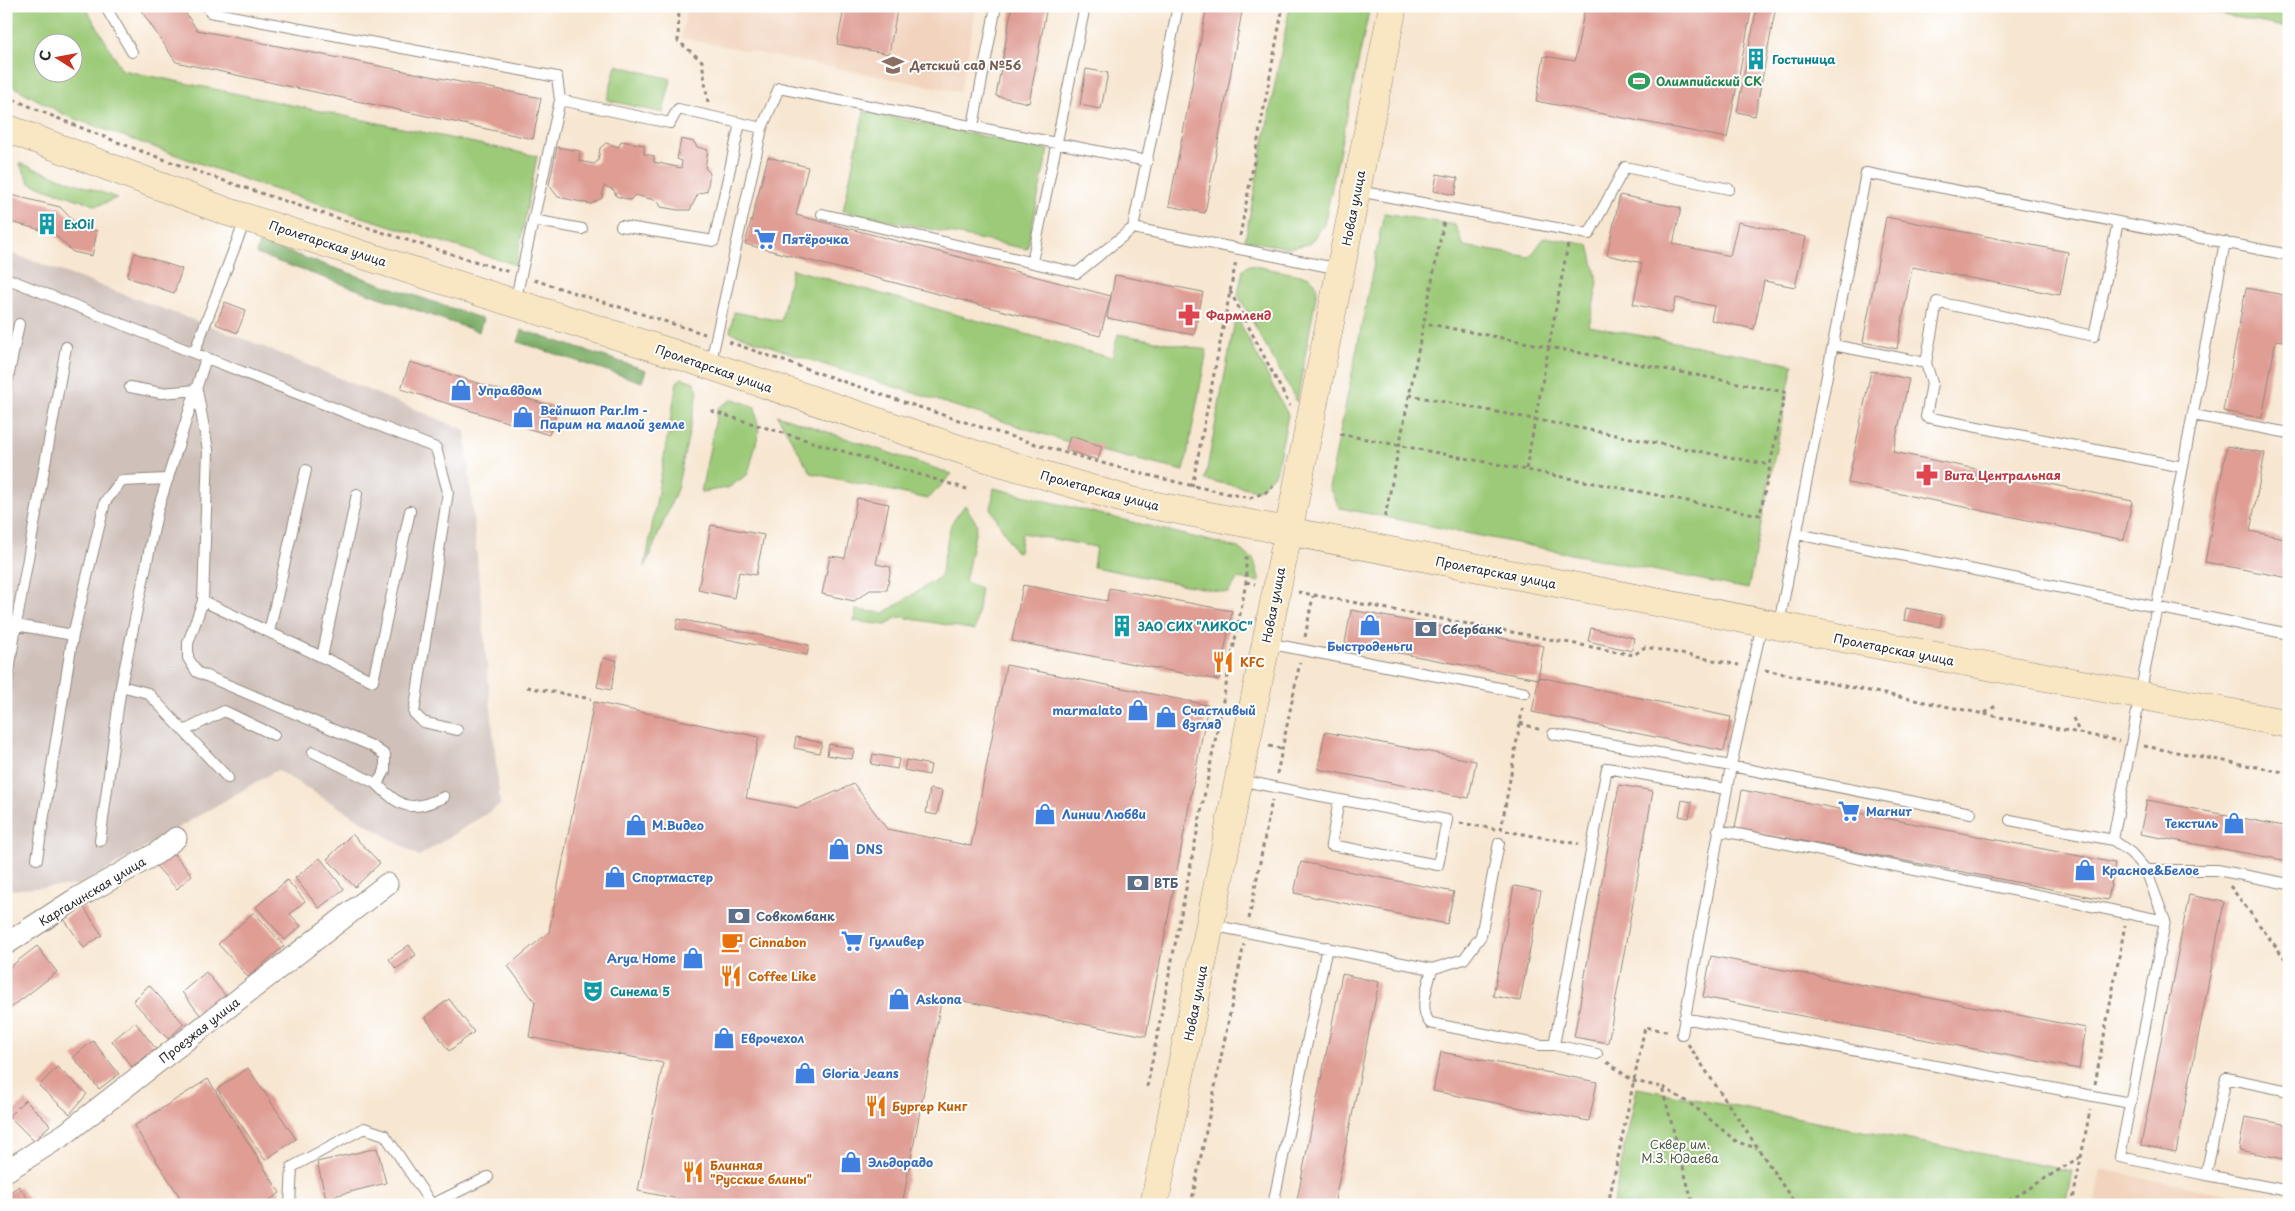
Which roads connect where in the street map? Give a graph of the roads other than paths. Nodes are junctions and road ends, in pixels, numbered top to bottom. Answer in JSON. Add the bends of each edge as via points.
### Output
{"nodes":[{"id":1,"x":104,"y":6,"type":"edge"},
{"id":2,"x":208,"y":6,"type":"edge"},
{"id":3,"x":996,"y":6,"type":"edge"},
{"id":4,"x":1085,"y":6,"type":"edge"},
{"id":5,"x":1178,"y":6,"type":"edge"},
{"id":6,"x":1393,"y":6,"type":"edge"},
{"id":7,"x":132,"y":52,"type":"dead end"},
{"id":8,"x":560,"y":100,"type":"junction"},
{"id":9,"x":740,"y":123,"type":"junction"},
{"id":10,"x":973,"y":126,"type":"junction"},
{"id":11,"x":6,"y":128,"type":"edge"},
{"id":12,"x":762,"y":128,"type":"junction"},
{"id":13,"x":1057,"y":143,"type":"junction"},
{"id":14,"x":1146,"y":161,"type":"junction"},
{"id":15,"x":1729,"y":189,"type":"dead end"},
{"id":16,"x":1357,"y":190,"type":"junction"},
{"id":17,"x":822,"y":214,"type":"dead end"},
{"id":18,"x":246,"y":217,"type":"junction"},
{"id":19,"x":533,"y":220,"type":"junction"},
{"id":20,"x":2118,"y":222,"type":"junction"},
{"id":21,"x":621,"y":226,"type":"dead end"},
{"id":22,"x":1133,"y":228,"type":"junction"},
{"id":23,"x":582,"y":229,"type":"dead end"},
{"id":24,"x":2225,"y":242,"type":"junction"},
{"id":25,"x":2289,"y":255,"type":"edge"},
{"id":26,"x":1032,"y":262,"type":"junction"},
{"id":27,"x":1340,"y":269,"type":"junction"},
{"id":28,"x":6,"y":278,"type":"edge"},
{"id":29,"x":514,"y":303,"type":"junction"},
{"id":30,"x":19,"y":324,"type":"dead end"},
{"id":31,"x":1833,"y":345,"type":"junction"},
{"id":32,"x":66,"y":348,"type":"dead end"},
{"id":33,"x":194,"y":353,"type":"junction"},
{"id":34,"x":206,"y":358,"type":"junction"},
{"id":35,"x":1926,"y":363,"type":"junction"},
{"id":36,"x":710,"y":366,"type":"junction"},
{"id":37,"x":130,"y":387,"type":"dead end"},
{"id":38,"x":6,"y":388,"type":"edge"},
{"id":39,"x":197,"y":390,"type":"junction"},
{"id":40,"x":2194,"y":415,"type":"junction"},
{"id":41,"x":2289,"y":433,"type":"edge"},
{"id":42,"x":2183,"y":467,"type":"junction"},
{"id":43,"x":306,"y":470,"type":"dead end"},
{"id":44,"x":168,"y":479,"type":"junction"},
{"id":45,"x":357,"y":494,"type":"dead end"},
{"id":46,"x":410,"y":511,"type":"dead end"},
{"id":47,"x":1288,"y":531,"type":"junction"},
{"id":48,"x":1797,"y":534,"type":"junction"},
{"id":49,"x":203,"y":601,"type":"junction"},
{"id":50,"x":2158,"y":606,"type":"junction"},
{"id":51,"x":16,"y":625,"type":"junction"},
{"id":52,"x":1770,"y":625,"type":"junction"},
{"id":53,"x":269,"y":632,"type":"junction"},
{"id":54,"x":2289,"y":634,"type":"edge"},
{"id":55,"x":73,"y":635,"type":"junction"},
{"id":56,"x":1266,"y":642,"type":"junction"},
{"id":57,"x":322,"y":657,"type":"junction"},
{"id":58,"x":121,"y":686,"type":"junction"},
{"id":59,"x":6,"y":691,"type":"edge"},
{"id":60,"x":1525,"y":693,"type":"road end"},
{"id":61,"x":2140,"y":696,"type":"junction"},
{"id":62,"x":2289,"y":724,"type":"edge"},
{"id":63,"x":457,"y":730,"type":"dead end"},
{"id":64,"x":184,"y":731,"type":"junction"},
{"id":65,"x":1553,"y":734,"type":"road end"},
{"id":66,"x":274,"y":735,"type":"dead end"},
{"id":67,"x":314,"y":752,"type":"dead end"},
{"id":68,"x":1731,"y":766,"type":"junction"},
{"id":69,"x":228,"y":778,"type":"dead end"},
{"id":70,"x":1238,"y":780,"type":"junction"},
{"id":71,"x":377,"y":784,"type":"junction"},
{"id":72,"x":1726,"y":789,"type":"junction"},
{"id":73,"x":444,"y":797,"type":"dead end"},
{"id":74,"x":1339,"y":800,"type":"junction"},
{"id":75,"x":1971,"y":813,"type":"dead end"},
{"id":76,"x":2010,"y":820,"type":"dead end"},
{"id":77,"x":1718,"y":830,"type":"junction"},
{"id":78,"x":176,"y":838,"type":"dead end"},
{"id":79,"x":2113,"y":840,"type":"junction"},
{"id":80,"x":100,"y":841,"type":"dead end"},
{"id":81,"x":1499,"y":843,"type":"road end"},
{"id":82,"x":37,"y":859,"type":"dead end"},
{"id":83,"x":2146,"y":870,"type":"junction"},
{"id":84,"x":387,"y":884,"type":"dead end"},
{"id":85,"x":2289,"y":884,"type":"edge"},
{"id":86,"x":2165,"y":921,"type":"junction"},
{"id":87,"x":1211,"y":925,"type":"junction"},
{"id":88,"x":6,"y":944,"type":"edge"},
{"id":89,"x":1327,"y":947,"type":"junction"},
{"id":90,"x":1432,"y":969,"type":"junction"},
{"id":91,"x":1684,"y":1018,"type":"junction"},
{"id":92,"x":1682,"y":1034,"type":"road end"},
{"id":93,"x":1554,"y":1045,"type":"junction"},
{"id":94,"x":1597,"y":1054,"type":"road end"},
{"id":95,"x":2289,"y":1091,"type":"edge"},
{"id":96,"x":2130,"y":1103,"type":"junction"},
{"id":97,"x":6,"y":1170,"type":"edge"},
{"id":98,"x":2206,"y":1175,"type":"junction"},
{"id":99,"x":488,"y":1177,"type":"dead end"},
{"id":100,"x":2289,"y":1191,"type":"edge"},
{"id":101,"x":290,"y":1205,"type":"edge"},
{"id":102,"x":432,"y":1205,"type":"edge"},
{"id":103,"x":1154,"y":1205,"type":"edge"},
{"id":104,"x":1273,"y":1205,"type":"edge"}],
"edges":[{"from":1,"to":7,"type":"lane"},
{"from":2,"to":8,"type":"lane","via":[[210,12],[557,77]]},
{"from":3,"to":10,"type":"lane"},
{"from":4,"to":13,"type":"lane"},
{"from":5,"to":14,"type":"lane"},
{"from":6,"to":16,"type":"main road","name":"Новая улица"},
{"from":8,"to":9,"type":"lane","via":[[670,123],[678,109]]},
{"from":8,"to":19,"type":"lane"},
{"from":9,"to":12,"type":"lane"},
{"from":9,"to":21,"type":"lane","via":[[714,241]]},
{"from":10,"to":12,"type":"lane","via":[[780,88]]},
{"from":10,"to":13,"type":"lane"},
{"from":11,"to":18,"type":"main road","name":"Пролетарская улица"},
{"from":12,"to":36,"type":"lane"},
{"from":13,"to":14,"type":"lane"},
{"from":13,"to":26,"type":"lane"},
{"from":14,"to":22,"type":"lane"},
{"from":15,"to":16,"type":"lane","via":[[1625,167],[1589,234]]},
{"from":16,"to":27,"type":"main road","name":"Новая улица"},
{"from":17,"to":26,"type":"lane"},
{"from":18,"to":29,"type":"main road","name":"Пролетарская улица"},
{"from":18,"to":33,"type":"lane"},
{"from":19,"to":23,"type":"lane"},
{"from":19,"to":29,"type":"lane"},
{"from":20,"to":24,"type":"lane"},
{"from":20,"to":31,"type":"lane","via":[[1866,173]]},
{"from":20,"to":35,"type":"lane","via":[[2094,336],[1938,302]]},
{"from":22,"to":26,"type":"lane","via":[[1078,273]]},
{"from":22,"to":27,"type":"lane"},
{"from":24,"to":25,"type":"lane"},
{"from":24,"to":40,"type":"lane"},
{"from":27,"to":47,"type":"main road","name":"Новая улица"},
{"from":28,"to":33,"type":"lane"},
{"from":29,"to":36,"type":"main road","name":"Пролетарская улица"},
{"from":30,"to":38,"type":"lane"},
{"from":31,"to":35,"type":"lane"},
{"from":31,"to":48,"type":"lane"},
{"from":32,"to":51,"type":"lane"},
{"from":33,"to":34,"type":"lane"},
{"from":34,"to":39,"type":"lane"},
{"from":34,"to":63,"type":"lane","via":[[436,448],[448,492],[414,713],[423,722]]},
{"from":35,"to":42,"type":"lane","via":[[1932,383],[1926,416]]},
{"from":36,"to":47,"type":"main road","name":"Пролетарская улица","via":[[977,455],[1131,501]]},
{"from":37,"to":39,"type":"lane","via":[[162,393]]},
{"from":39,"to":44,"type":"lane"},
{"from":39,"to":49,"type":"lane","via":[[208,450]]},
{"from":40,"to":41,"type":"lane"},
{"from":40,"to":42,"type":"lane"},
{"from":42,"to":50,"type":"lane"},
{"from":43,"to":53,"type":"lane"},
{"from":44,"to":55,"type":"lane","via":[[121,481],[105,502]]},
{"from":44,"to":58,"type":"lane","via":[[158,509]]},
{"from":45,"to":57,"type":"lane"},
{"from":46,"to":57,"type":"lane","via":[[373,682]]},
{"from":47,"to":52,"type":"main road","name":"Пролетарская улица"},
{"from":47,"to":56,"type":"main road","name":"Новая улица"},
{"from":48,"to":50,"type":"lane"},
{"from":48,"to":52,"type":"lane"},
{"from":49,"to":53,"type":"lane"},
{"from":49,"to":71,"type":"lane","via":[[188,643],[188,658],[197,672],[372,746],[385,755],[385,771]]},
{"from":50,"to":54,"type":"lane"},
{"from":50,"to":61,"type":"lane"},
{"from":51,"to":55,"type":"lane"},
{"from":51,"to":59,"type":"lane"},
{"from":52,"to":61,"type":"main road","name":"Пролетарская улица"},
{"from":52,"to":68,"type":"lane","via":[[1753,668]]},
{"from":53,"to":57,"type":"lane"},
{"from":55,"to":82,"type":"lane"},
{"from":56,"to":60,"type":"lane"},
{"from":56,"to":70,"type":"main road","name":"Новая улица"},
{"from":58,"to":64,"type":"lane","via":[[148,693]]},
{"from":58,"to":80,"type":"lane"},
{"from":61,"to":62,"type":"main road","name":"Пролетарская улица"},
{"from":61,"to":79,"type":"lane"},
{"from":64,"to":66,"type":"lane","via":[[224,710]]},
{"from":64,"to":69,"type":"lane"},
{"from":65,"to":68,"type":"lane"},
{"from":67,"to":71,"type":"lane"},
{"from":68,"to":72,"type":"lane"},
{"from":68,"to":75,"type":"lane"},
{"from":70,"to":74,"type":"lane"},
{"from":70,"to":87,"type":"main road","name":"Новая улица"},
{"from":71,"to":73,"type":"lane","via":[[400,805],[410,807],[423,806]]},
{"from":72,"to":77,"type":"lane"},
{"from":72,"to":93,"type":"lane","via":[[1607,768]]},
{"from":74,"to":74,"type":"lane","via":[[1447,820],[1438,865],[1331,845]]},
{"from":76,"to":79,"type":"lane"},
{"from":77,"to":86,"type":"lane"},
{"from":77,"to":91,"type":"lane"},
{"from":78,"to":88,"type":"street","name":"Каргалинская улица","via":[[157,853],[74,900]]},
{"from":79,"to":83,"type":"lane"},
{"from":81,"to":90,"type":"lane","via":[[1480,936],[1464,959]]},
{"from":83,"to":85,"type":"lane","via":[[2217,870]]},
{"from":83,"to":86,"type":"lane"},
{"from":84,"to":97,"type":"street","name":"Проезжая улица","via":[[65,1134]]},
{"from":86,"to":96,"type":"lane"},
{"from":87,"to":89,"type":"lane"},
{"from":87,"to":103,"type":"main road","name":"Новая улица"},
{"from":89,"to":90,"type":"lane"},
{"from":89,"to":104,"type":"lane"},
{"from":90,"to":93,"type":"lane","via":[[1424,1006],[1424,1017],[1430,1023]]},
{"from":91,"to":92,"type":"lane"},
{"from":91,"to":96,"type":"lane"},
{"from":93,"to":94,"type":"lane"},
{"from":95,"to":98,"type":"lane","via":[[2226,1078]]},
{"from":96,"to":98,"type":"lane","via":[[2120,1157]]},
{"from":98,"to":100,"type":"lane"},
{"from":99,"to":102,"type":"lane"},
{"from":101,"to":102,"type":"lane","via":[[292,1167],[364,1128],[385,1135]]}]}
